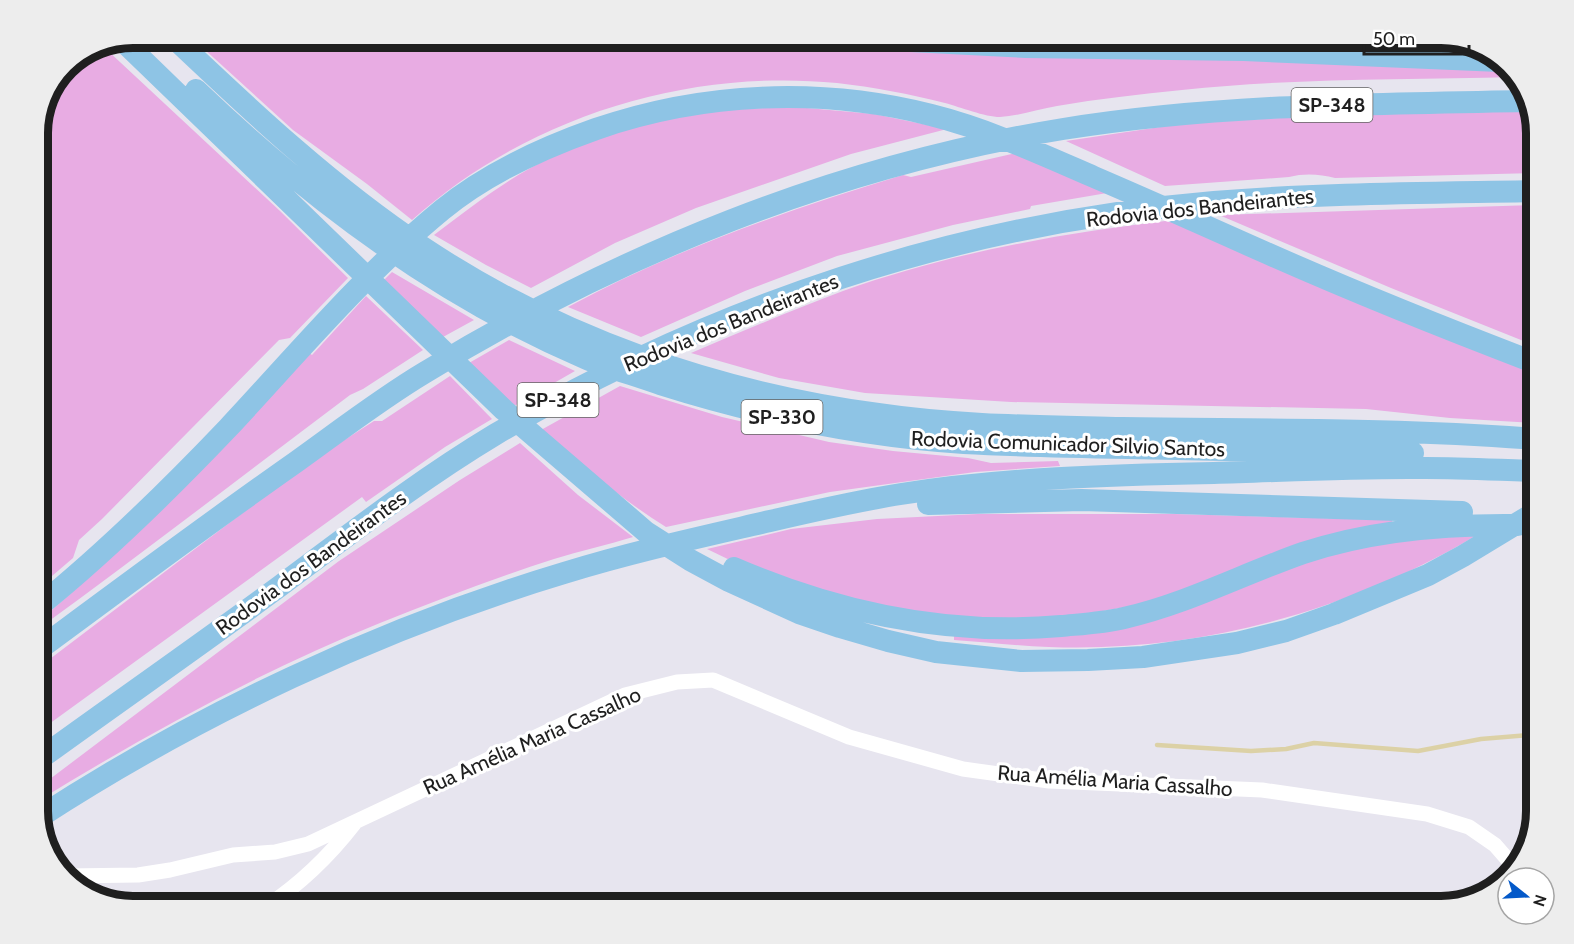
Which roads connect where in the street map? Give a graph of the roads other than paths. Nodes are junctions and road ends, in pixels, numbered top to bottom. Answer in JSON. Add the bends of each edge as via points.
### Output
{"nodes":[{"id":1,"x":130,"y":48,"type":"edge"},
{"id":2,"x":151,"y":48,"type":"edge"},
{"id":3,"x":184,"y":48,"type":"edge"},
{"id":4,"x":1026,"y":48,"type":"edge"},
{"id":5,"x":1235,"y":48,"type":"edge"},
{"id":6,"x":1244,"y":50,"type":"junction"},
{"id":7,"x":1486,"y":60,"type":"edge"},
{"id":8,"x":1519,"y":101,"type":"edge"},
{"id":9,"x":1526,"y":191,"type":"edge"},
{"id":10,"x":1526,"y":359,"type":"edge"},
{"id":11,"x":1526,"y":438,"type":"edge"},
{"id":12,"x":1526,"y":460,"type":"edge"},
{"id":13,"x":1526,"y":471,"type":"edge"},
{"id":14,"x":593,"y":487,"type":"junction"},
{"id":15,"x":1526,"y":517,"type":"edge"},
{"id":16,"x":1526,"y":518,"type":"edge"},
{"id":17,"x":769,"y":521,"type":"junction"},
{"id":18,"x":1526,"y":525,"type":"edge"},
{"id":19,"x":48,"y":598,"type":"edge"},
{"id":20,"x":48,"y":643,"type":"edge"},
{"id":21,"x":48,"y":753,"type":"edge"},
{"id":22,"x":48,"y":812,"type":"edge"},
{"id":23,"x":356,"y":822,"type":"junction"},
{"id":24,"x":1509,"y":861,"type":"edge"},
{"id":25,"x":78,"y":876,"type":"edge"},
{"id":26,"x":281,"y":896,"type":"edge"}],
"edges":[{"from":1,"to":14,"type":"highway","via":[[504,410]]},
{"from":2,"to":12,"type":"highway","name":"Rodovia Comunicador Silvio Santos","number":"SP-330","via":[[290,176],[433,278],[523,329],[588,359],[702,397],[825,426],[963,443],[1426,453]]},
{"from":3,"to":11,"type":"highway","name":"Rodovia Comunicador Silvio Santos","number":"SP-330","via":[[314,166],[422,247],[552,321],[702,376],[820,405],[963,422],[1440,432]]},
{"from":4,"to":6,"type":"highway"},
{"from":5,"to":6,"type":"street"},
{"from":6,"to":7,"type":"highway"},
{"from":8,"to":20,"type":"highway","number":"SP-348","via":[[1239,109],[1061,130],[869,173],[722,224],[563,295],[420,375]]},
{"from":9,"to":21,"type":"highway","name":"Rodovia dos Bandeirantes","number":"SP-348","via":[[1304,196],[1158,208],[1037,226],[928,251],[757,307],[627,364],[494,435]]},
{"from":10,"to":19,"type":"highway","via":[[1394,308],[995,135],[928,114],[858,102],[812,97],[714,100],[623,120],[568,139],[496,174],[446,208],[350,295],[176,482]]},
{"from":13,"to":17,"type":"highway","via":[[1425,467],[1094,476],[903,493]]},
{"from":14,"to":16,"type":"highway","via":[[646,532],[690,560],[799,613],[936,652],[1021,661],[1143,657],[1256,638],[1334,614],[1428,575]]},
{"from":14,"to":18,"type":"highway","via":[[665,535],[778,585],[904,620],[995,630],[1123,618],[1202,594],[1303,553],[1359,538],[1445,526]]},
{"from":15,"to":17,"type":"highway","via":[[1082,501],[915,504]]},
{"from":17,"to":22,"type":"highway","via":[[650,548],[560,574],[354,651],[212,718]]},
{"from":23,"to":24,"type":"street","name":"Rua Amélia Maria Cassalho","via":[[625,695],[677,682],[713,680],[849,737],[963,769],[1048,781],[1262,790],[1427,814],[1469,827],[1495,845]]},
{"from":23,"to":25,"type":"street","name":"Rua Amélia Maria Cassalho","via":[[308,844],[275,852],[232,855],[138,874]]},
{"from":23,"to":26,"type":"street","via":[[332,852]]}]}
